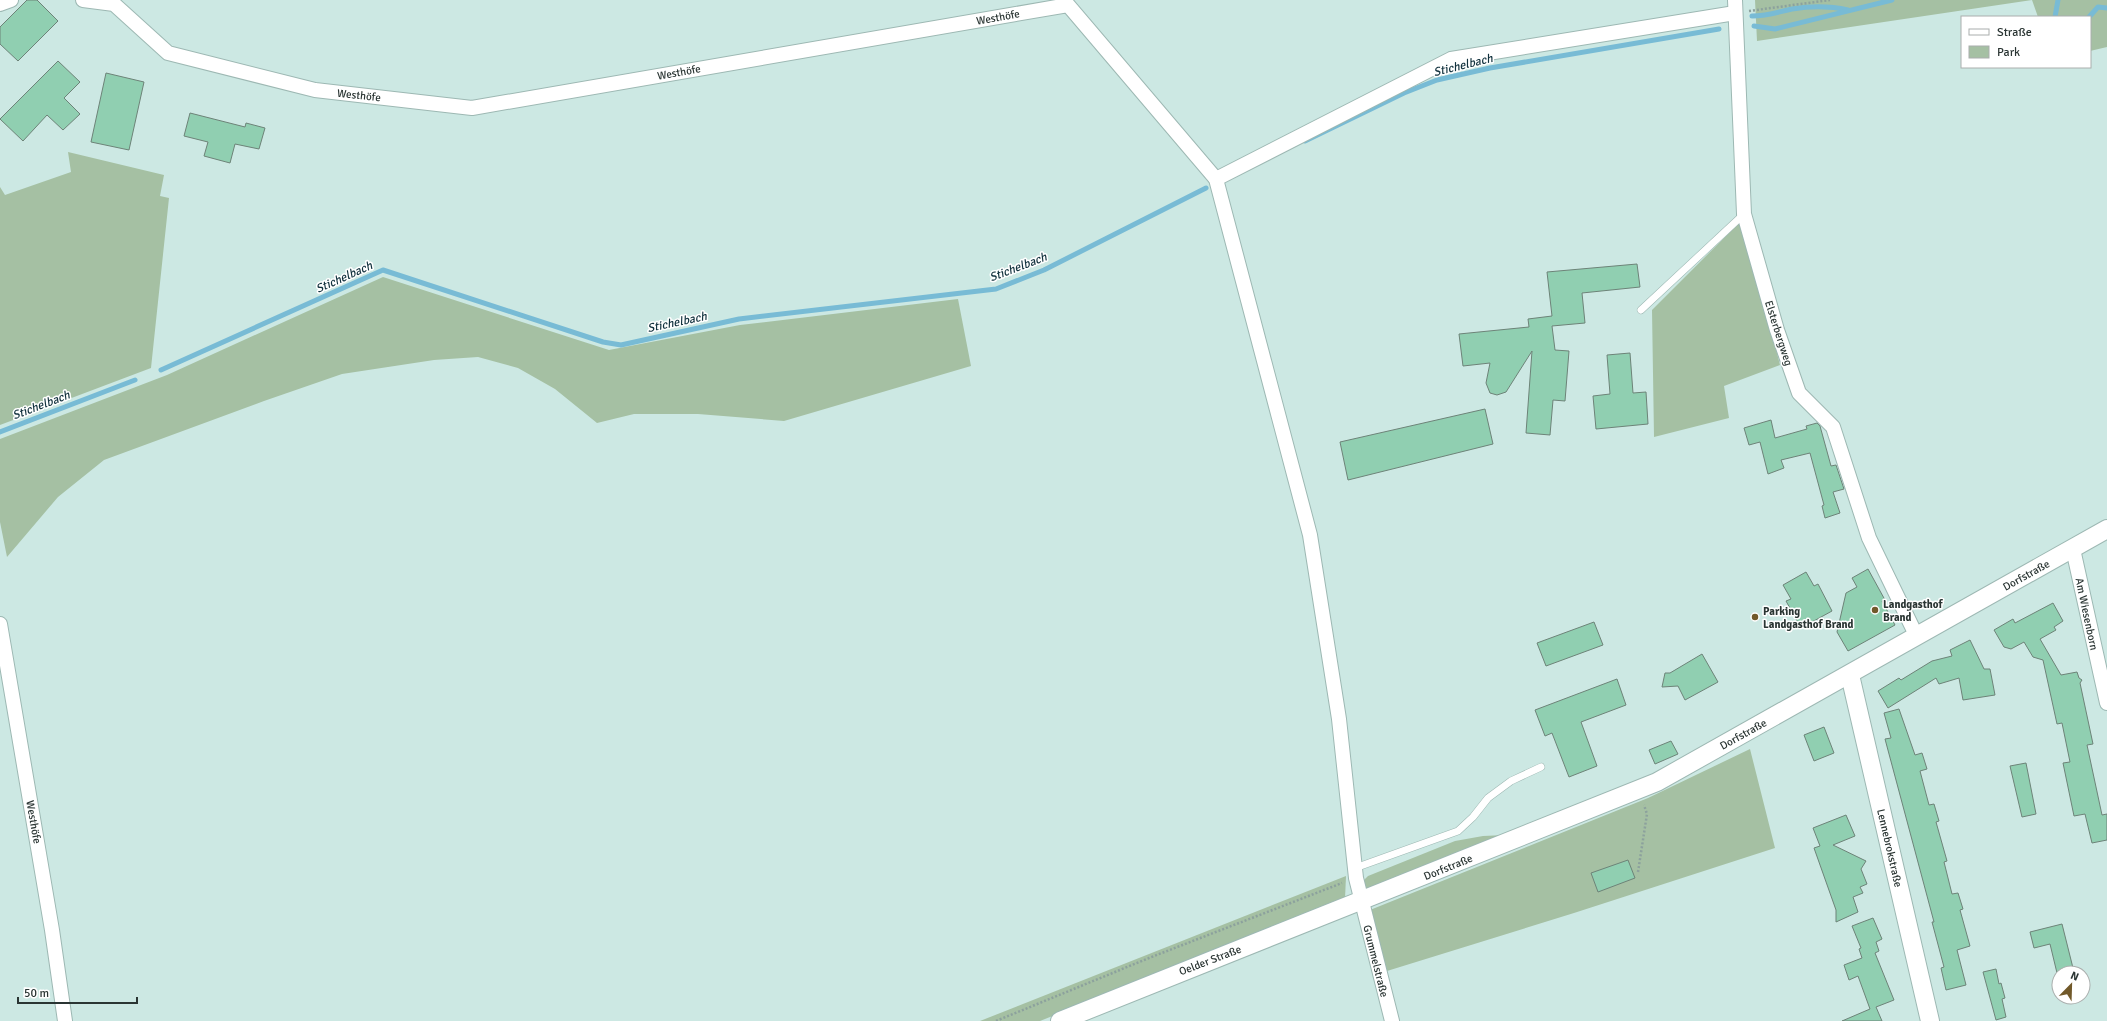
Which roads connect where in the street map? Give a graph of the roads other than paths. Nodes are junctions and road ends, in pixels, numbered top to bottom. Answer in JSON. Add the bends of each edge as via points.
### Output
{"nodes":[{"id":1,"x":11,"y":0,"type":"edge"},
{"id":2,"x":82,"y":0,"type":"edge"},
{"id":3,"x":0,"y":4,"type":"edge"},
{"id":4,"x":1735,"y":6,"type":"edge"},
{"id":5,"x":1216,"y":179,"type":"junction"},
{"id":6,"x":1744,"y":214,"type":"junction"},
{"id":7,"x":1641,"y":310,"type":"dead end"},
{"id":8,"x":2107,"y":529,"type":"edge"},
{"id":9,"x":2073,"y":549,"type":"junction"},
{"id":10,"x":0,"y":624,"type":"edge"},
{"id":11,"x":1917,"y":637,"type":"junction"},
{"id":12,"x":1850,"y":675,"type":"junction"},
{"id":13,"x":2107,"y":703,"type":"edge"},
{"id":14,"x":1541,"y":767,"type":"dead end"},
{"id":15,"x":1356,"y":873,"type":"junction"},
{"id":16,"x":1361,"y":902,"type":"junction"},
{"id":17,"x":65,"y":1021,"type":"edge"},
{"id":18,"x":1060,"y":1021,"type":"edge"},
{"id":19,"x":1392,"y":1021,"type":"edge"},
{"id":20,"x":1930,"y":1021,"type":"edge"}],
"edges":[{"from":1,"to":3,"type":"street"},
{"from":2,"to":5,"type":"street","name":"Westhöfe","via":[[114,4],[168,54],[315,90],[472,108],[1068,4]]},
{"from":4,"to":5,"type":"street","via":[[1451,59]]},
{"from":4,"to":6,"type":"street","name":"Elsterbergweg"},
{"from":5,"to":15,"type":"street","name":"Grummelstraße","via":[[1310,534],[1339,719]]},
{"from":6,"to":7,"type":"lane"},
{"from":6,"to":11,"type":"street","name":"Elsterbergweg","via":[[1777,330],[1799,393],[1833,427],[1869,538]]},
{"from":8,"to":9,"type":"street","name":"Dorfstraße"},
{"from":9,"to":11,"type":"street","name":"Dorfstraße"},
{"from":9,"to":13,"type":"street","name":"Am Wiesenborn"},
{"from":10,"to":17,"type":"street","name":"Westhöfe"},
{"from":11,"to":12,"type":"street","name":"Dorfstraße"},
{"from":12,"to":16,"type":"street","name":"Dorfstraße","via":[[1657,782]]},
{"from":12,"to":20,"type":"street","name":"Lennebrokstraße"},
{"from":14,"to":15,"type":"lane","via":[[1511,781],[1488,798],[1458,831]]},
{"from":15,"to":16,"type":"street","name":"Grummelstraße"},
{"from":16,"to":18,"type":"street","name":"Oelder Straße"},
{"from":16,"to":19,"type":"street","name":"Grummelstraße"}]}
